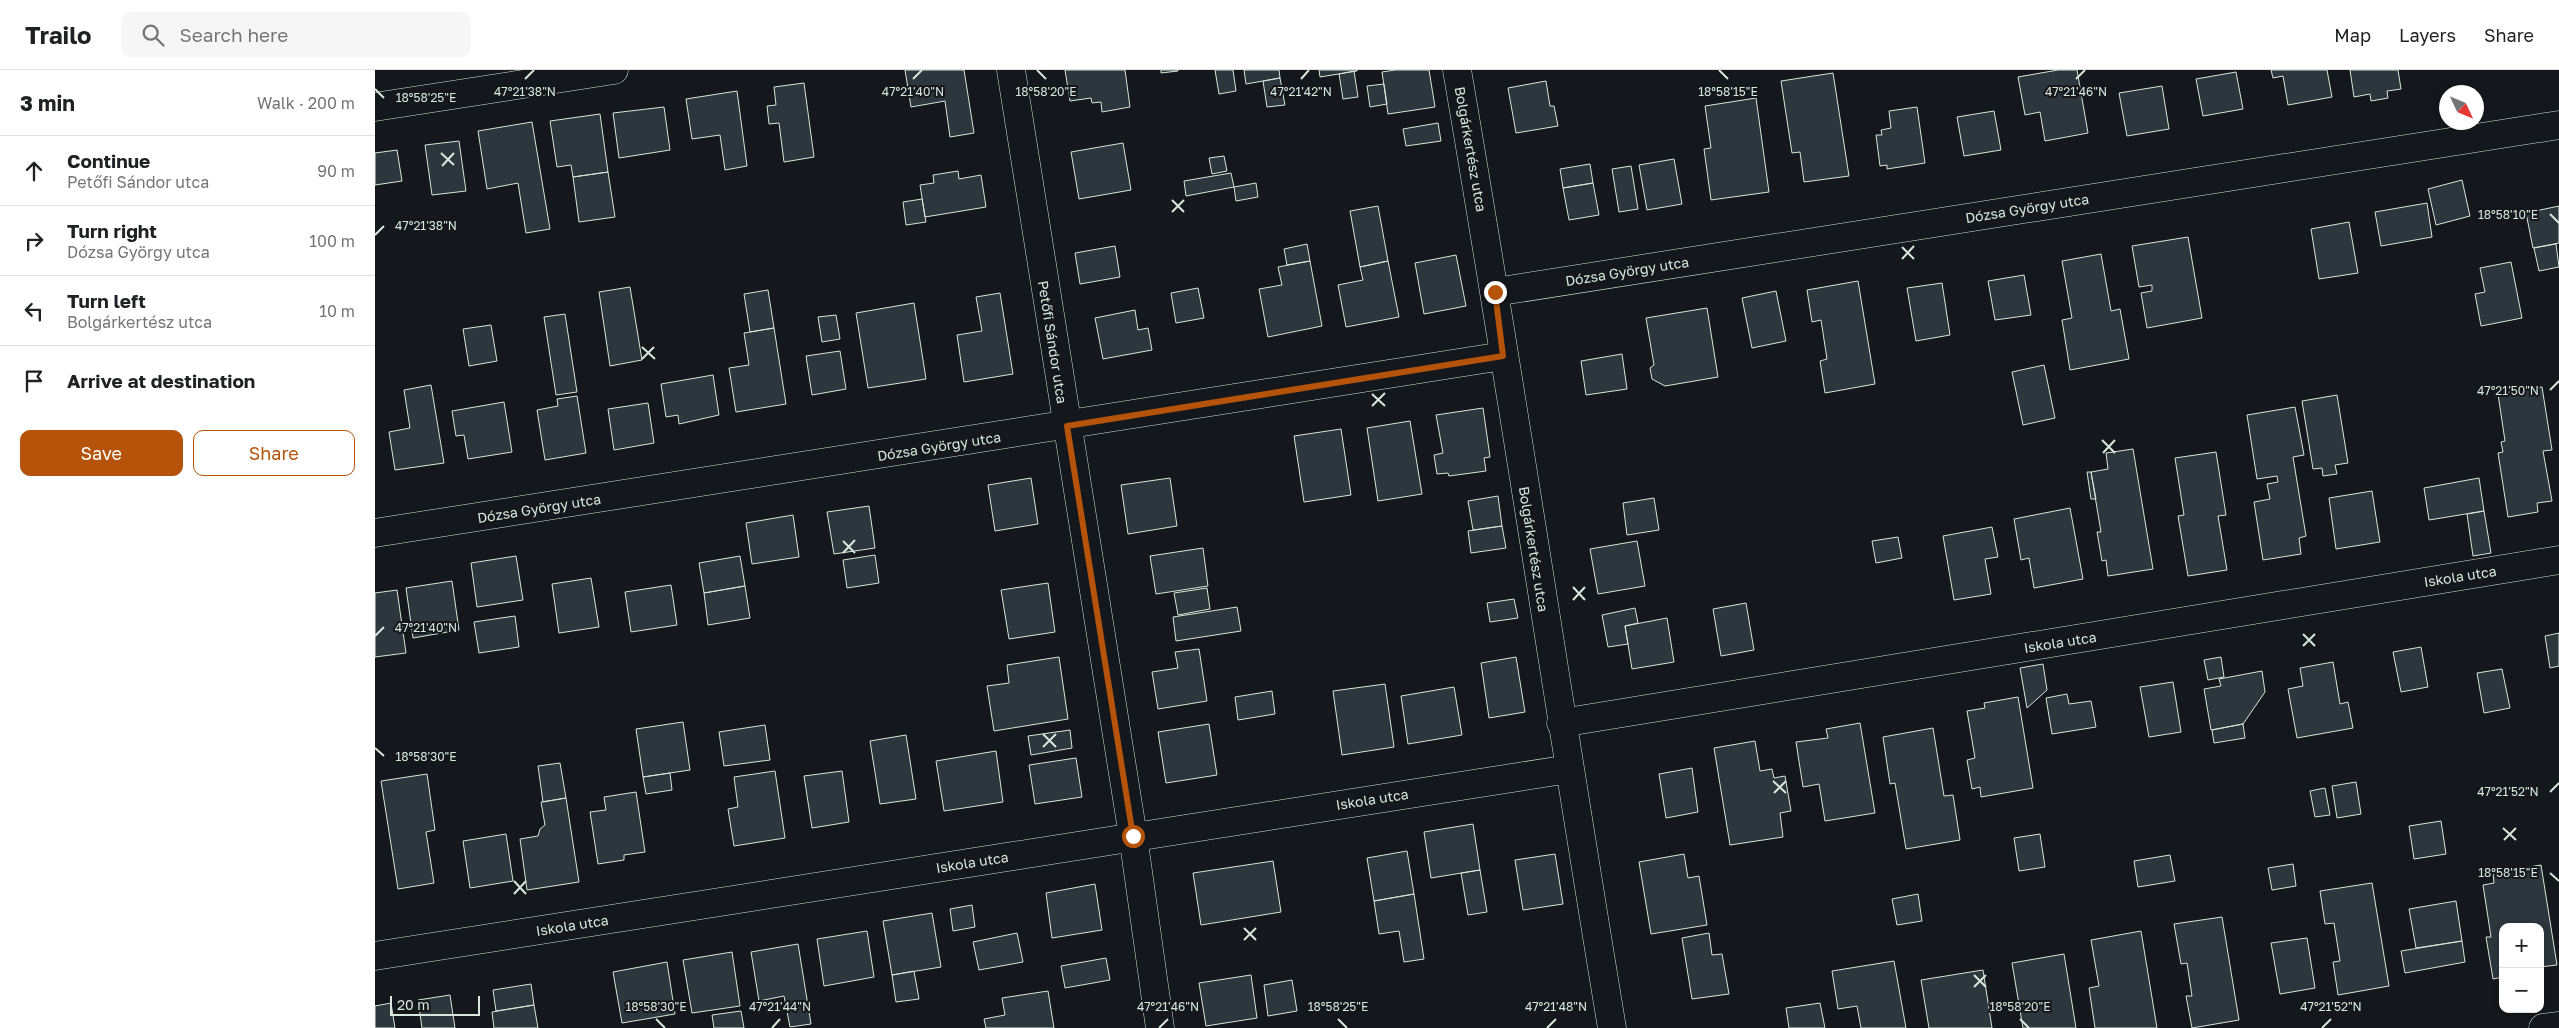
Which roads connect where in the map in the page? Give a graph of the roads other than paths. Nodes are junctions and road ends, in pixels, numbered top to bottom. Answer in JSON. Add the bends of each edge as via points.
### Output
{"nodes":[{"id":1,"x":614,"y":70,"type":"edge"},
{"id":2,"x":1011,"y":70,"type":"edge"},
{"id":3,"x":1457,"y":70,"type":"edge"},
{"id":4,"x":375,"y":107,"type":"edge"},
{"id":5,"x":2559,"y":125,"type":"edge"},
{"id":6,"x":1495,"y":292,"type":"junction"},
{"id":7,"x":1503,"y":356,"type":"junction"},
{"id":8,"x":1067,"y":426,"type":"junction"},
{"id":9,"x":375,"y":533,"type":"edge"},
{"id":10,"x":2559,"y":560,"type":"edge"},
{"id":11,"x":1561,"y":724,"type":"junction"},
{"id":12,"x":1569,"y":769,"type":"junction"},
{"id":13,"x":1133,"y":836,"type":"junction"},
{"id":14,"x":375,"y":956,"type":"edge"},
{"id":15,"x":2559,"y":1026,"type":"edge"},
{"id":16,"x":1160,"y":1028,"type":"edge"},
{"id":17,"x":1612,"y":1028,"type":"edge"},
{"id":18,"x":2543,"y":1028,"type":"edge"}],
"edges":[{"from":1,"to":4,"type":"street"},
{"from":2,"to":8,"type":"street","name":"Petőfi Sándor utca"},
{"from":3,"to":6,"type":"street","name":"Bolgárkertész utca"},
{"from":5,"to":6,"type":"street","name":"Dózsa György utca"},
{"from":6,"to":7,"type":"street","name":"Bolgárkertész utca"},
{"from":7,"to":8,"type":"street","name":"Dózsa György utca"},
{"from":7,"to":11,"type":"street","name":"Bolgárkertész utca"},
{"from":8,"to":9,"type":"street","name":"Dózsa György utca"},
{"from":8,"to":13,"type":"street","name":"Petőfi Sándor utca"},
{"from":10,"to":11,"type":"street","name":"Iskola utca"},
{"from":11,"to":12,"type":"street","name":"Bolgárkertész utca"},
{"from":12,"to":13,"type":"street","name":"Iskola utca"},
{"from":12,"to":17,"type":"street","name":"Bolgárkertész utca"},
{"from":13,"to":14,"type":"street","name":"Iskola utca"},
{"from":13,"to":16,"type":"street","name":"Petőfi Sándor utca"},
{"from":15,"to":18,"type":"street"}]}
